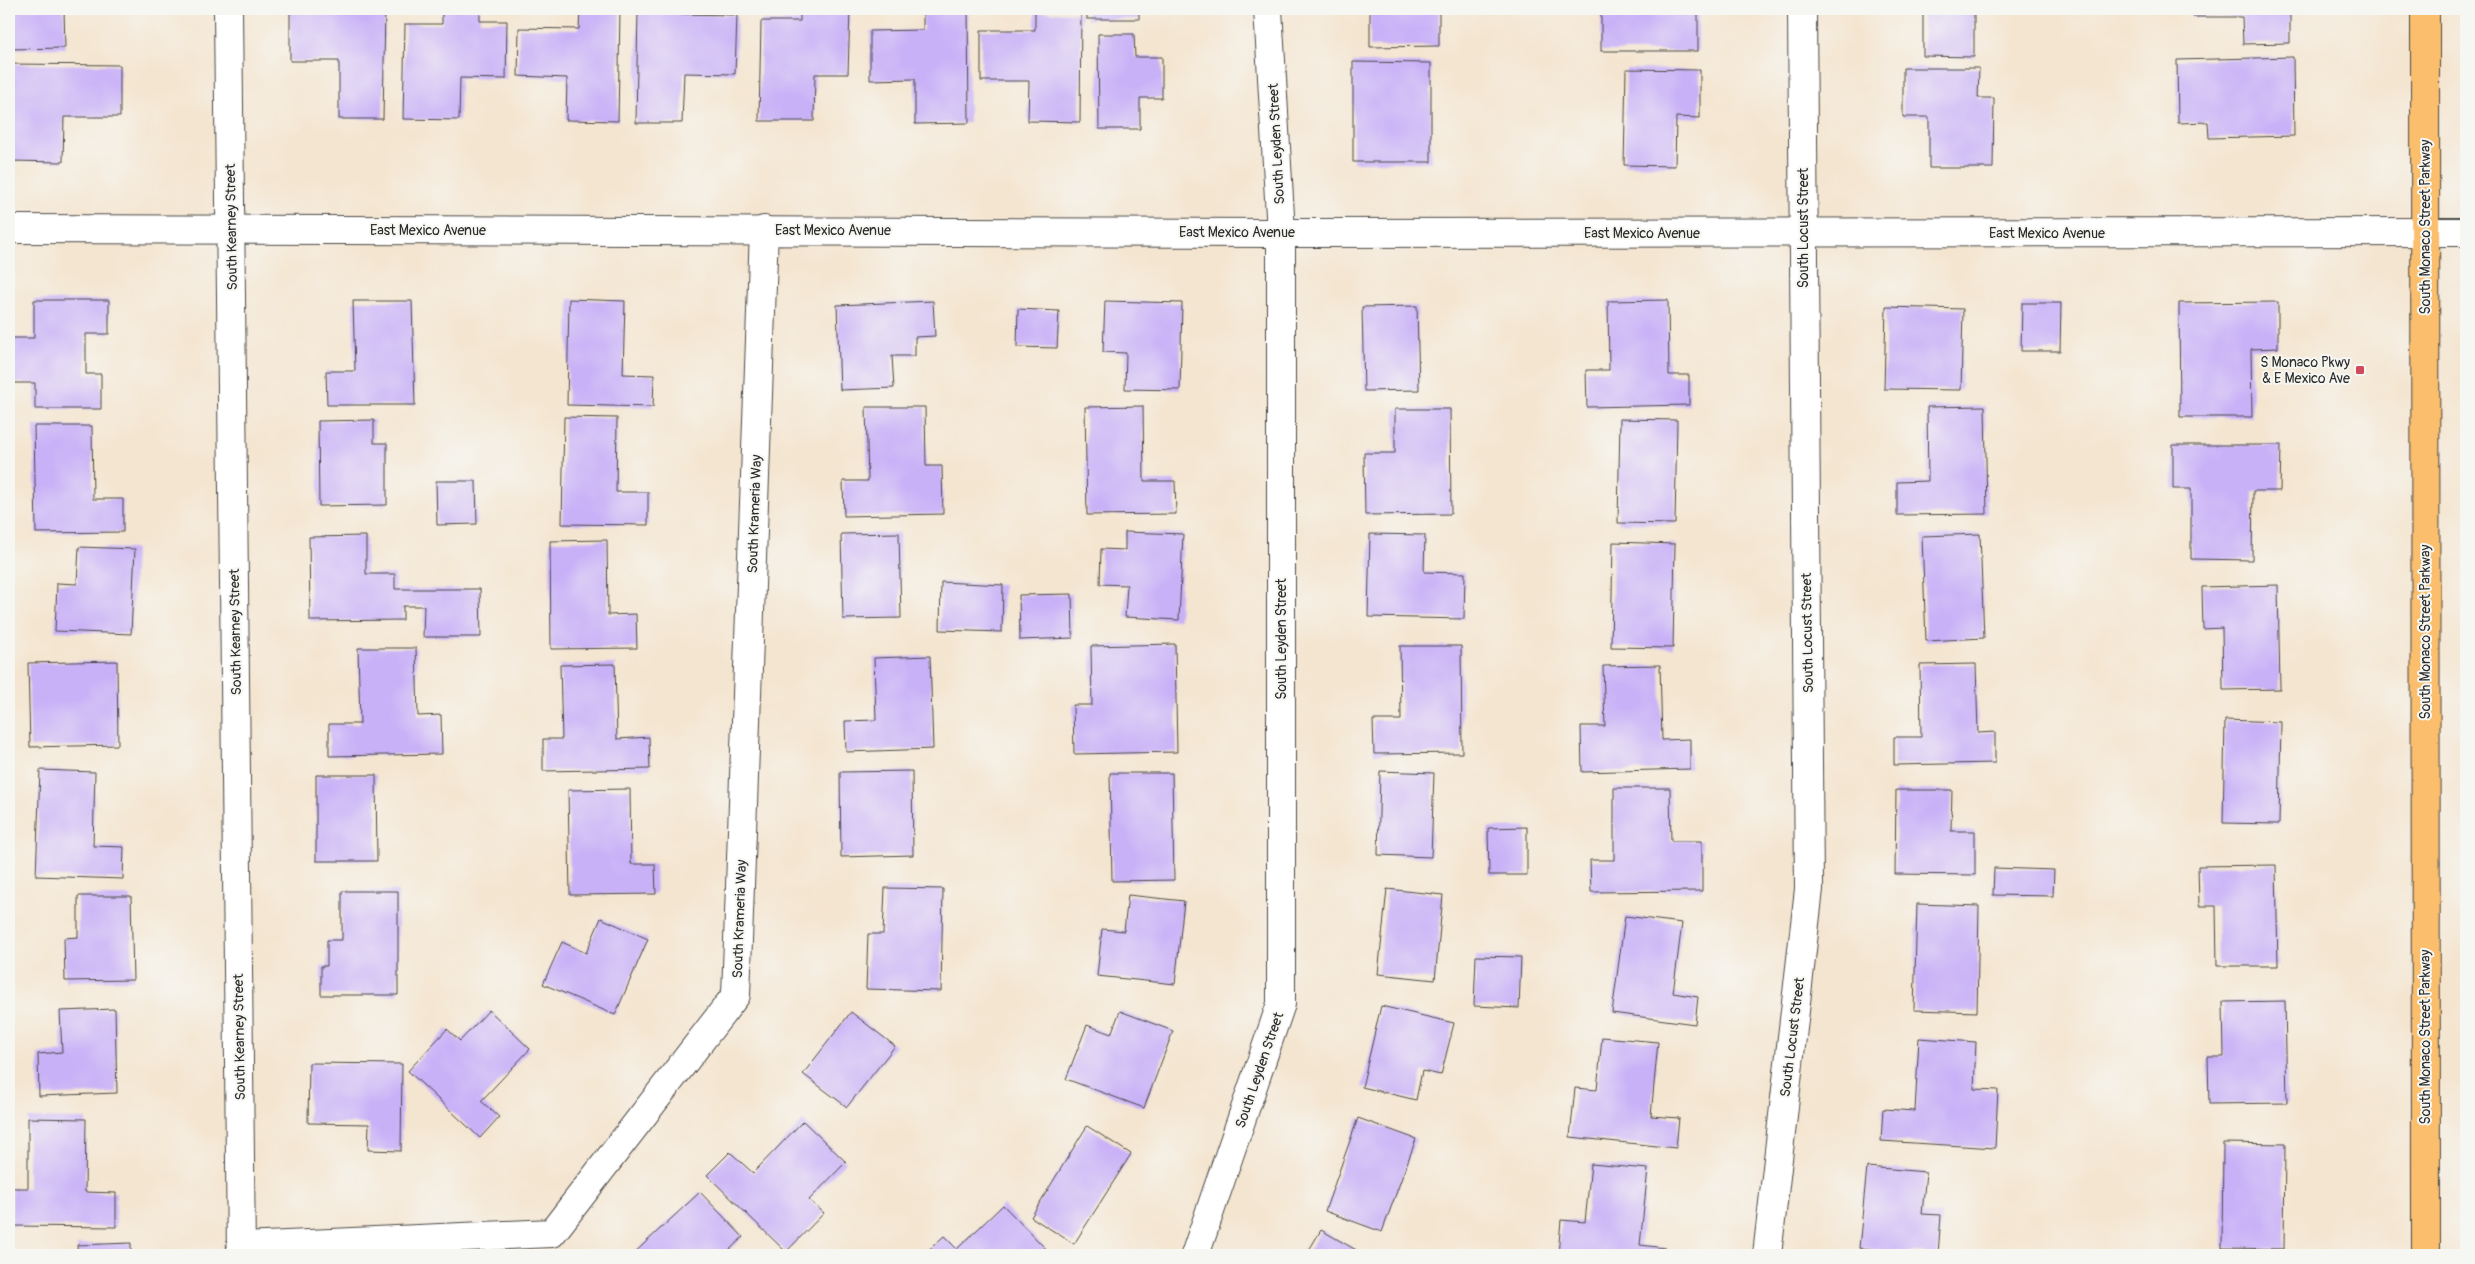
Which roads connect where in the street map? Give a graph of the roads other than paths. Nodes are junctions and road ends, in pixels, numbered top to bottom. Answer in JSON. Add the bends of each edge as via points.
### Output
{"nodes":[{"id":1,"x":228,"y":9,"type":"edge"},
{"id":2,"x":1268,"y":9,"type":"edge"},
{"id":3,"x":1802,"y":9,"type":"edge"},
{"id":4,"x":2425,"y":9,"type":"edge"},
{"id":5,"x":9,"y":229,"type":"edge"},
{"id":6,"x":232,"y":229,"type":"junction"},
{"id":7,"x":764,"y":230,"type":"junction"},
{"id":8,"x":2466,"y":232,"type":"edge"},
{"id":9,"x":1281,"y":233,"type":"junction"},
{"id":10,"x":1803,"y":233,"type":"junction"},
{"id":11,"x":2425,"y":233,"type":"junction"},
{"id":12,"x":241,"y":1251,"type":"edge"},
{"id":13,"x":1195,"y":1255,"type":"edge"},
{"id":14,"x":1767,"y":1255,"type":"edge"},
{"id":15,"x":2426,"y":1255,"type":"edge"}],
"edges":[{"from":1,"to":6,"type":"street","name":"South Kearney Street"},
{"from":2,"to":9,"type":"street","name":"South Leyden Street"},
{"from":3,"to":10,"type":"street","name":"South Locust Street"},
{"from":4,"to":11,"type":"main road","name":"South Monaco Street Parkway"},
{"from":5,"to":6,"type":"street","name":"East Mexico Avenue"},
{"from":6,"to":7,"type":"street","name":"East Mexico Avenue"},
{"from":6,"to":12,"type":"street","name":"South Kearney Street"},
{"from":7,"to":9,"type":"street","name":"East Mexico Avenue"},
{"from":7,"to":12,"type":"street","name":"South Krameria Way","via":[[736,995],[552,1233]]},
{"from":8,"to":11,"type":"street","name":"East Mexico Avenue"},
{"from":9,"to":10,"type":"street","name":"East Mexico Avenue"},
{"from":9,"to":13,"type":"street","name":"South Leyden Street","via":[[1281,1004]]},
{"from":10,"to":11,"type":"street","name":"East Mexico Avenue"},
{"from":10,"to":14,"type":"street","name":"South Locust Street","via":[[1809,889]]},
{"from":11,"to":15,"type":"main road","name":"South Monaco Street Parkway"}]}
